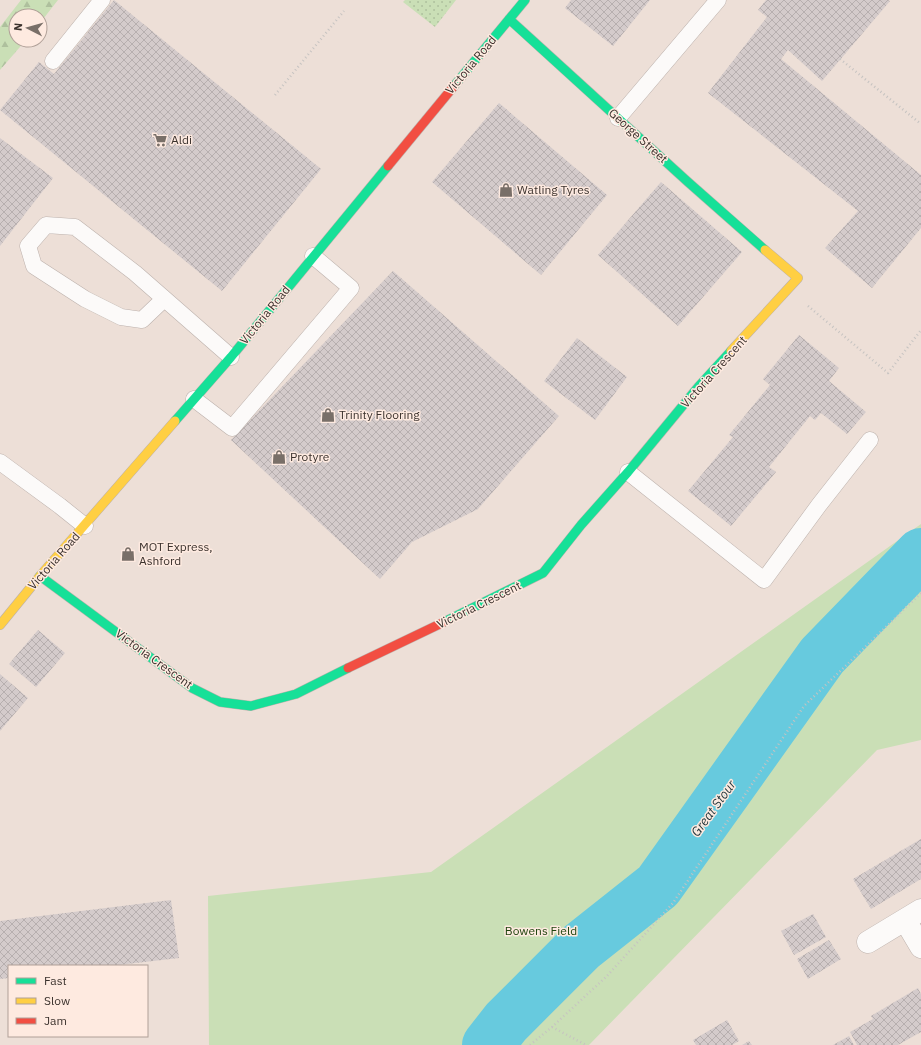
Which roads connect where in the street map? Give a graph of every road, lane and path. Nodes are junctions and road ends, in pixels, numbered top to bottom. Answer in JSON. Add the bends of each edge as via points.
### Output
{"nodes":[{"id":1,"x":102,"y":0,"type":"edge"},
{"id":2,"x":525,"y":0,"type":"edge"},
{"id":3,"x":718,"y":0,"type":"edge"},
{"id":4,"x":344,"y":11,"type":"dead end"},
{"id":5,"x":509,"y":19,"type":"junction"},
{"id":6,"x":840,"y":59,"type":"dead end"},
{"id":7,"x":53,"y":61,"type":"dead end"},
{"id":8,"x":275,"y":95,"type":"dead end"},
{"id":9,"x":618,"y":118,"type":"junction"},
{"id":10,"x":921,"y":124,"type":"edge"},
{"id":11,"x":768,"y":253,"type":"joint"},
{"id":12,"x":313,"y":256,"type":"junction"},
{"id":13,"x":788,"y":290,"type":"junction"},
{"id":14,"x":164,"y":299,"type":"junction"},
{"id":15,"x":921,"y":330,"type":"edge"},
{"id":16,"x":230,"y":357,"type":"junction"},
{"id":17,"x":194,"y":399,"type":"junction"},
{"id":18,"x":870,"y":440,"type":"dead end"},
{"id":19,"x":0,"y":462,"type":"edge"},
{"id":20,"x":628,"y":472,"type":"junction"},
{"id":21,"x":86,"y":526,"type":"junction"},
{"id":22,"x":40,"y":576,"type":"junction"},
{"id":23,"x":921,"y":593,"type":"edge"},
{"id":24,"x":0,"y":625,"type":"edge"},
{"id":25,"x":913,"y":915,"type":"edge"},
{"id":26,"x":868,"y":942,"type":"dead end"},
{"id":27,"x":921,"y":947,"type":"edge"},
{"id":28,"x":552,"y":1027,"type":"junction"},
{"id":29,"x":530,"y":1045,"type":"edge"},
{"id":30,"x":586,"y":1045,"type":"edge"}],
"edges":[{"from":1,"to":7,"type":"lane"},
{"from":2,"to":5,"type":"street","name":"Victoria Road"},
{"from":3,"to":9,"type":"lane"},
{"from":4,"to":8,"type":"path"},
{"from":5,"to":9,"type":"street","name":"George Street"},
{"from":5,"to":12,"type":"street","name":"Victoria Road"},
{"from":6,"to":10,"type":"path"},
{"from":9,"to":11,"type":"street","name":"George Street"},
{"from":11,"to":13,"type":"street","name":"Victoria Crescent","via":[[798,278]]},
{"from":12,"to":16,"type":"street","name":"Victoria Road"},
{"from":12,"to":17,"type":"lane","via":[[351,288],[232,428]]},
{"from":13,"to":15,"type":"path","via":[[888,373]]},
{"from":13,"to":20,"type":"street","name":"Victoria Crescent","via":[[699,386]]},
{"from":14,"to":14,"type":"lane","via":[[75,228],[46,224],[28,246],[34,266],[85,299],[121,317],[142,320]]},
{"from":14,"to":16,"type":"lane"},
{"from":16,"to":17,"type":"street","name":"Victoria Road"},
{"from":17,"to":21,"type":"street","name":"Victoria Road"},
{"from":18,"to":20,"type":"lane","via":[[764,580]]},
{"from":19,"to":21,"type":"lane"},
{"from":20,"to":22,"type":"street","name":"Victoria Crescent","via":[[580,525],[543,573],[296,694],[251,706],[220,702],[192,688]]},
{"from":21,"to":22,"type":"street","name":"Victoria Road"},
{"from":22,"to":24,"type":"street","name":"Victoria Road"},
{"from":23,"to":28,"type":"path","via":[[804,706],[673,903],[607,976]]},
{"from":25,"to":26,"type":"street"},
{"from":25,"to":27,"type":"street"},
{"from":28,"to":29,"type":"path"},
{"from":28,"to":30,"type":"path"}]}
